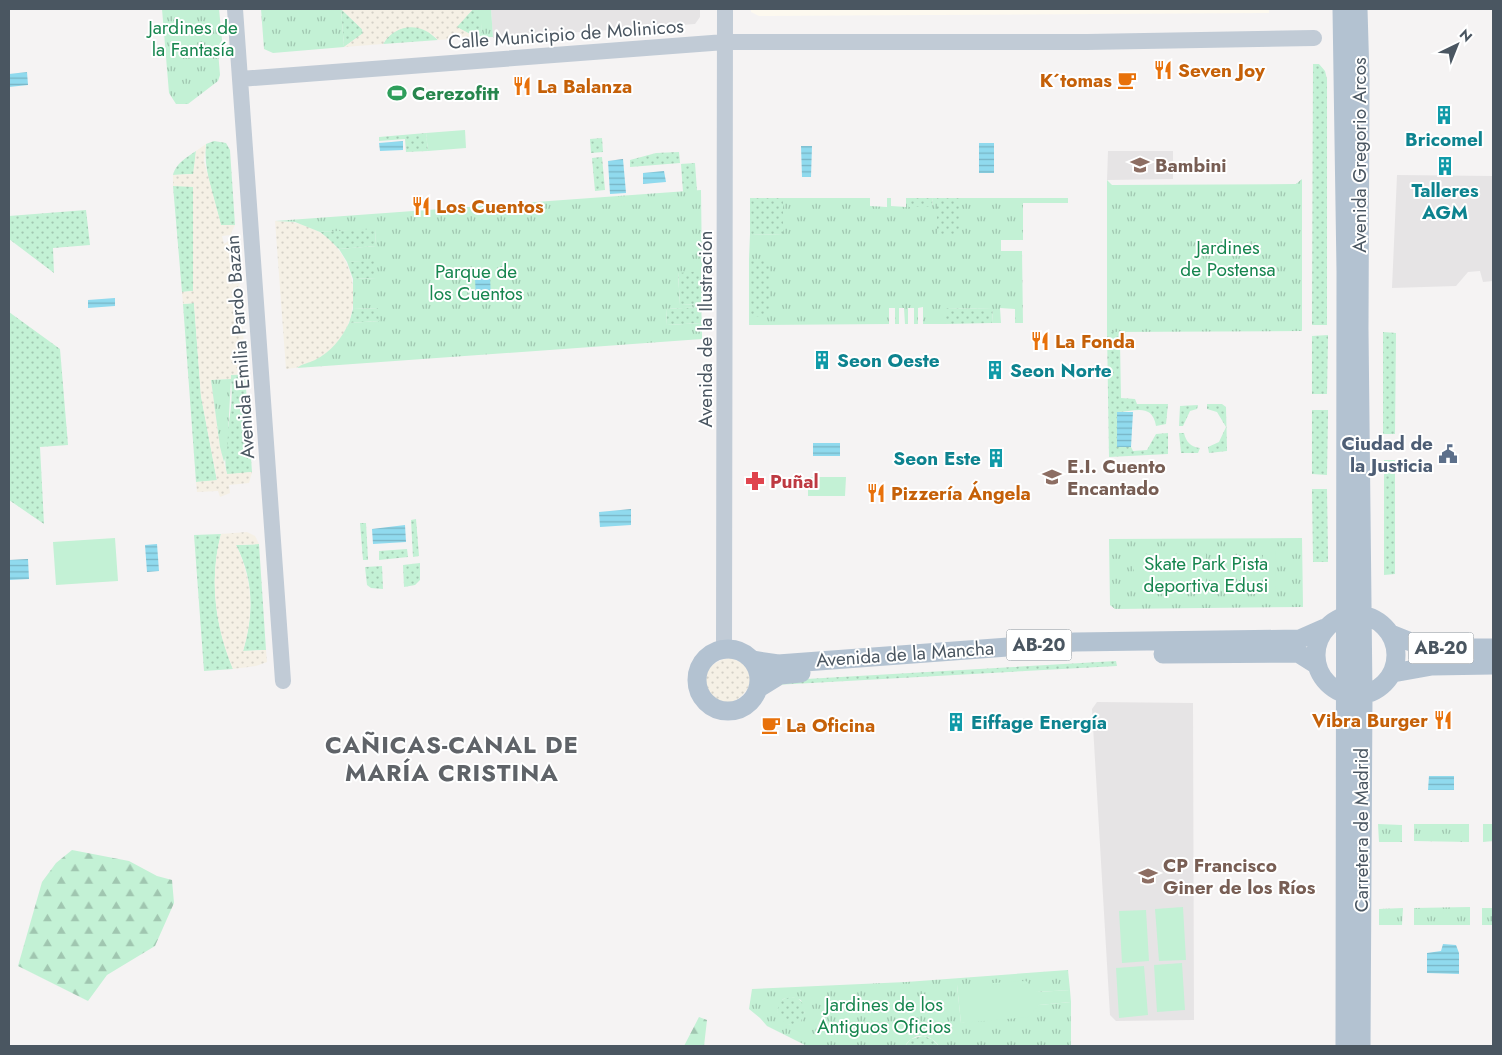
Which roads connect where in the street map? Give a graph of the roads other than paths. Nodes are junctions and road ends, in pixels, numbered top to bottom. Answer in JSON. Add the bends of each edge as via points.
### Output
{"nodes":[{"id":1,"x":235,"y":9,"type":"edge"},
{"id":2,"x":725,"y":9,"type":"edge"},
{"id":3,"x":1342,"y":9,"type":"edge"},
{"id":4,"x":1358,"y":9,"type":"edge"},
{"id":5,"x":1314,"y":38,"type":"dead end"},
{"id":6,"x":724,"y":42,"type":"junction"},
{"id":7,"x":240,"y":79,"type":"junction"},
{"id":8,"x":1346,"y":276,"type":"junction"},
{"id":9,"x":1359,"y":301,"type":"junction"},
{"id":10,"x":1354,"y":615,"type":"junction"},
{"id":11,"x":1325,"y":628,"type":"junction"},
{"id":12,"x":1391,"y":634,"type":"junction"},
{"id":13,"x":1493,"y":648,"type":"edge"},
{"id":14,"x":724,"y":649,"type":"junction"},
{"id":15,"x":752,"y":660,"type":"junction"},
{"id":16,"x":1317,"y":665,"type":"junction"},
{"id":17,"x":1493,"y":665,"type":"edge"},
{"id":18,"x":1393,"y":673,"type":"junction"},
{"id":19,"x":283,"y":682,"type":"dead end"},
{"id":20,"x":759,"y":688,"type":"junction"},
{"id":21,"x":1355,"y":695,"type":"junction"},
{"id":22,"x":1345,"y":1046,"type":"edge"},
{"id":23,"x":1361,"y":1046,"type":"edge"}],
"edges":[{"from":1,"to":7,"type":"street","name":"Avenida Emilia Pardo Bazán"},
{"from":2,"to":6,"type":"street","name":"Avenida de la Ilustración"},
{"from":3,"to":8,"type":"main road","name":"Avenida Gregorio Arcos"},
{"from":4,"to":9,"type":"main road","name":"Avenida Gregorio Arcos"},
{"from":5,"to":6,"type":"street","name":"Calle Municipio de Molinicos"},
{"from":6,"to":7,"type":"street","name":"Calle Municipio de Molinicos"},
{"from":6,"to":14,"type":"street","name":"Avenida de la Ilustración"},
{"from":7,"to":19,"type":"street","name":"Avenida Emilia Pardo Bazán"},
{"from":8,"to":9,"type":"main road","name":"Avenida Gregorio Arcos"},
{"from":8,"to":10,"type":"main road","name":"Avenida Gregorio Arcos"},
{"from":9,"to":10,"type":"main road","name":"Avenida Gregorio Arcos"},
{"from":10,"to":11,"type":"main road","name":"Avenida de la Mancha","via":[[1334,620]]},
{"from":10,"to":12,"type":"main road","via":[[1378,621]]},
{"from":10,"to":21,"type":"main road","name":"Carretera de Madrid"},
{"from":11,"to":15,"type":"main road","name":"Avenida de la Mancha","number":"AB-20","via":[[1296,639],[1075,642],[778,664]]},
{"from":11,"to":16,"type":"main road","via":[[1317,645]]},
{"from":12,"to":13,"type":"main road","number":"AB-20","via":[[1426,648]]},
{"from":12,"to":18,"type":"main road","via":[[1397,653]]},
{"from":14,"to":15,"type":"main road","via":[[741,652]]},
{"from":14,"to":20,"type":"main road","via":[[711,654],[702,663],[697,675],[703,699],[712,707],[733,712],[751,702]]},
{"from":15,"to":20,"type":"main road","via":[[760,678]]},
{"from":16,"to":20,"type":"main road","name":"Avenida de la Mancha","number":"AB-20","via":[[1298,653],[1058,655],[780,675]]},
{"from":16,"to":21,"type":"main road","name":"Avenida de la Mancha","via":[[1333,688]]},
{"from":17,"to":18,"type":"main road","number":"AB-20","via":[[1432,666]]},
{"from":18,"to":21,"type":"main road","via":[[1380,688]]},
{"from":21,"to":22,"type":"main road","name":"Carretera de Madrid"},
{"from":21,"to":23,"type":"main road","name":"Carretera de Madrid"}]}
